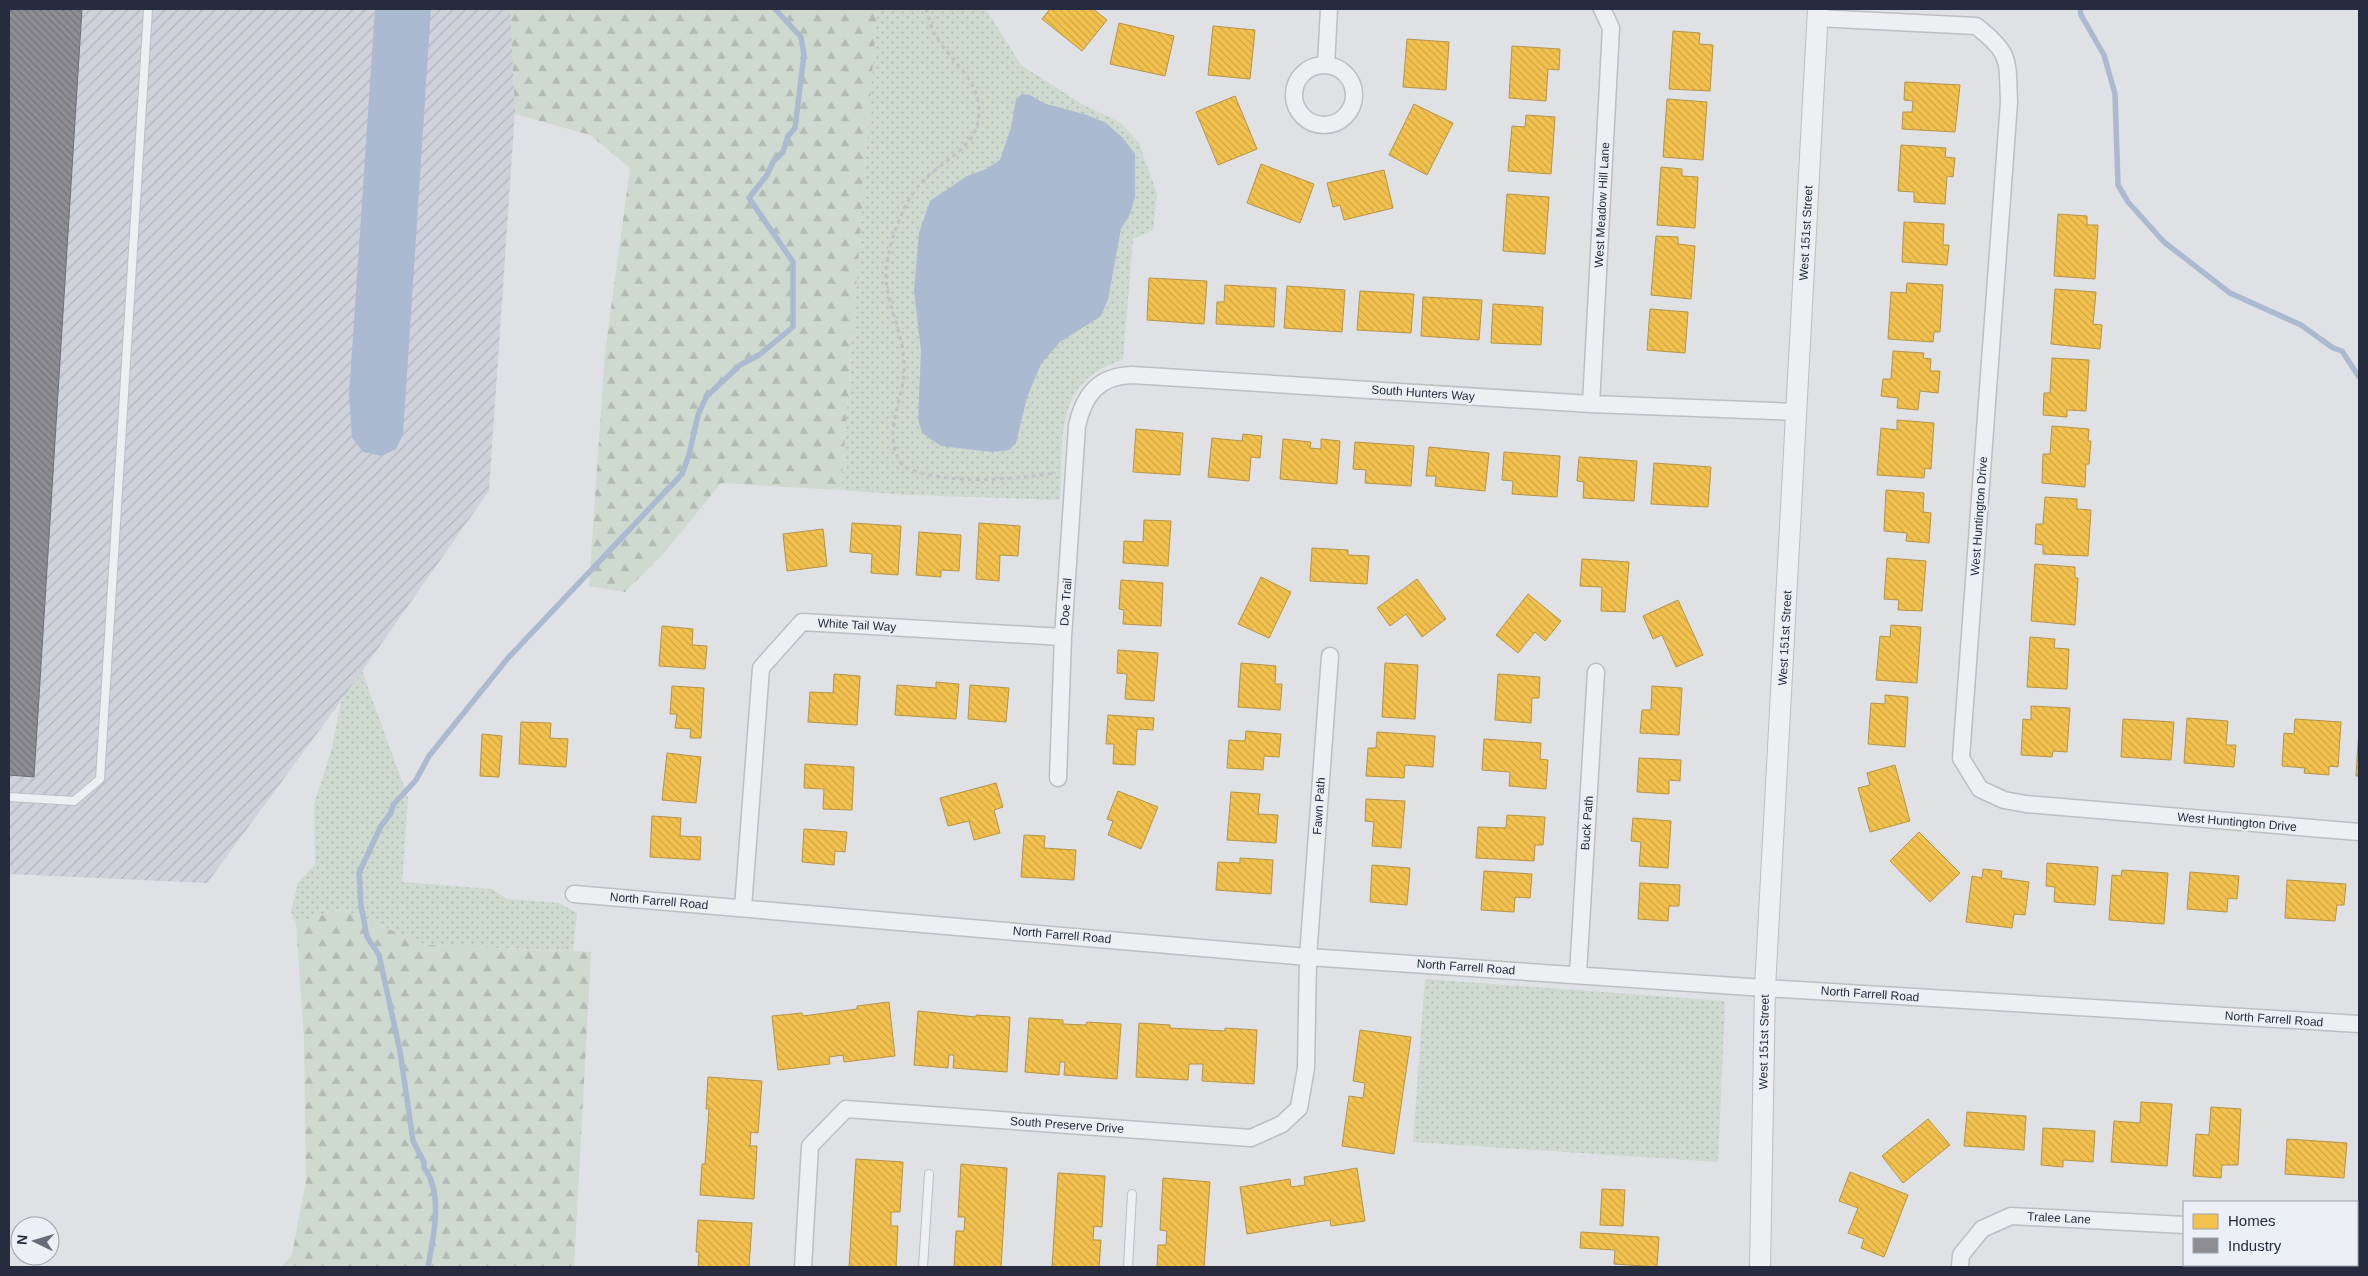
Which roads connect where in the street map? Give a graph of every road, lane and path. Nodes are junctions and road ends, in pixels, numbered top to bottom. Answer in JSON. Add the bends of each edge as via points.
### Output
{"nodes":[{"id":1,"x":148,"y":9,"type":"edge"},
{"id":2,"x":926,"y":9,"type":"edge"},
{"id":3,"x":1329,"y":9,"type":"edge"},
{"id":4,"x":1602,"y":9,"type":"edge"},
{"id":5,"x":1818,"y":13,"type":"edge"},
{"id":6,"x":1326,"y":65,"type":"dead end"},
{"id":7,"x":1591,"y":404,"type":"junction"},
{"id":8,"x":1798,"y":412,"type":"junction"},
{"id":9,"x":1077,"y":426,"type":"joint"},
{"id":10,"x":1074,"y":471,"type":"junction"},
{"id":11,"x":1063,"y":637,"type":"junction"},
{"id":12,"x":1330,"y":656,"type":"dead end"},
{"id":13,"x":1596,"y":672,"type":"dead end"},
{"id":14,"x":1058,"y":778,"type":"dead end"},
{"id":15,"x":9,"y":797,"type":"edge"},
{"id":16,"x":2359,"y":832,"type":"edge"},
{"id":17,"x":574,"y":894,"type":"dead end"},
{"id":18,"x":743,"y":908,"type":"junction"},
{"id":19,"x":1308,"y":956,"type":"junction"},
{"id":20,"x":1578,"y":974,"type":"junction"},
{"id":21,"x":1765,"y":988,"type":"junction"},
{"id":22,"x":2359,"y":1024,"type":"edge"},
{"id":23,"x":929,"y":1174,"type":"dead end"},
{"id":24,"x":1132,"y":1194,"type":"dead end"},
{"id":25,"x":2183,"y":1225,"type":"edge"},
{"id":26,"x":803,"y":1267,"type":"edge"},
{"id":27,"x":923,"y":1267,"type":"edge"},
{"id":28,"x":1128,"y":1267,"type":"edge"},
{"id":29,"x":1760,"y":1267,"type":"edge"},
{"id":30,"x":1960,"y":1267,"type":"edge"}],
"edges":[{"from":1,"to":15,"type":"lane","via":[[100,779],[74,801]]},
{"from":2,"to":10,"type":"path","via":[[937,38],[973,83],[978,95],[978,121],[969,142],[914,192],[903,210],[893,240],[886,275],[898,322],[904,371],[893,426],[893,449],[903,466],[932,475],[995,480]]},
{"from":3,"to":6,"type":"street"},
{"from":4,"to":7,"type":"street","name":"West Meadow Hill Lane","via":[[1611,28]]},
{"from":5,"to":8,"type":"street","name":"West 151st Street"},
{"from":5,"to":16,"type":"street","name":"West Huntington Drive","via":[[1976,26],[1994,40],[2007,58],[2009,102],[1961,758],[1980,789],[2004,800],[2026,804]]},
{"from":7,"to":8,"type":"street","name":"South Hunters Way"},
{"from":7,"to":9,"type":"street","name":"South Hunters Way","via":[[1120,375],[1098,385],[1088,395]]},
{"from":8,"to":21,"type":"street","name":"West 151st Street"},
{"from":9,"to":10,"type":"street","name":"Doe Trail"},
{"from":10,"to":11,"type":"street","name":"Doe Trail"},
{"from":11,"to":14,"type":"street","name":"Doe Trail"},
{"from":11,"to":18,"type":"street","name":"White Tail Way","via":[[802,622],[761,668]]},
{"from":12,"to":19,"type":"street","name":"Fawn Path"},
{"from":13,"to":20,"type":"street","name":"Buck Path"},
{"from":17,"to":18,"type":"street","name":"North Farrell Road"},
{"from":18,"to":19,"type":"street","name":"North Farrell Road"},
{"from":19,"to":20,"type":"street","name":"North Farrell Road"},
{"from":19,"to":26,"type":"street","name":"South Preserve Drive","via":[[1306,1068],[1299,1108],[1282,1124],[1252,1138],[846,1109],[810,1146]]},
{"from":20,"to":21,"type":"street","name":"North Farrell Road"},
{"from":21,"to":22,"type":"street","name":"North Farrell Road"},
{"from":21,"to":29,"type":"street","name":"West 151st Street"},
{"from":23,"to":27,"type":"lane"},
{"from":24,"to":28,"type":"lane"},
{"from":25,"to":30,"type":"street","name":"Tralee Lane","via":[[2011,1216],[1982,1229],[1961,1255]]}]}
